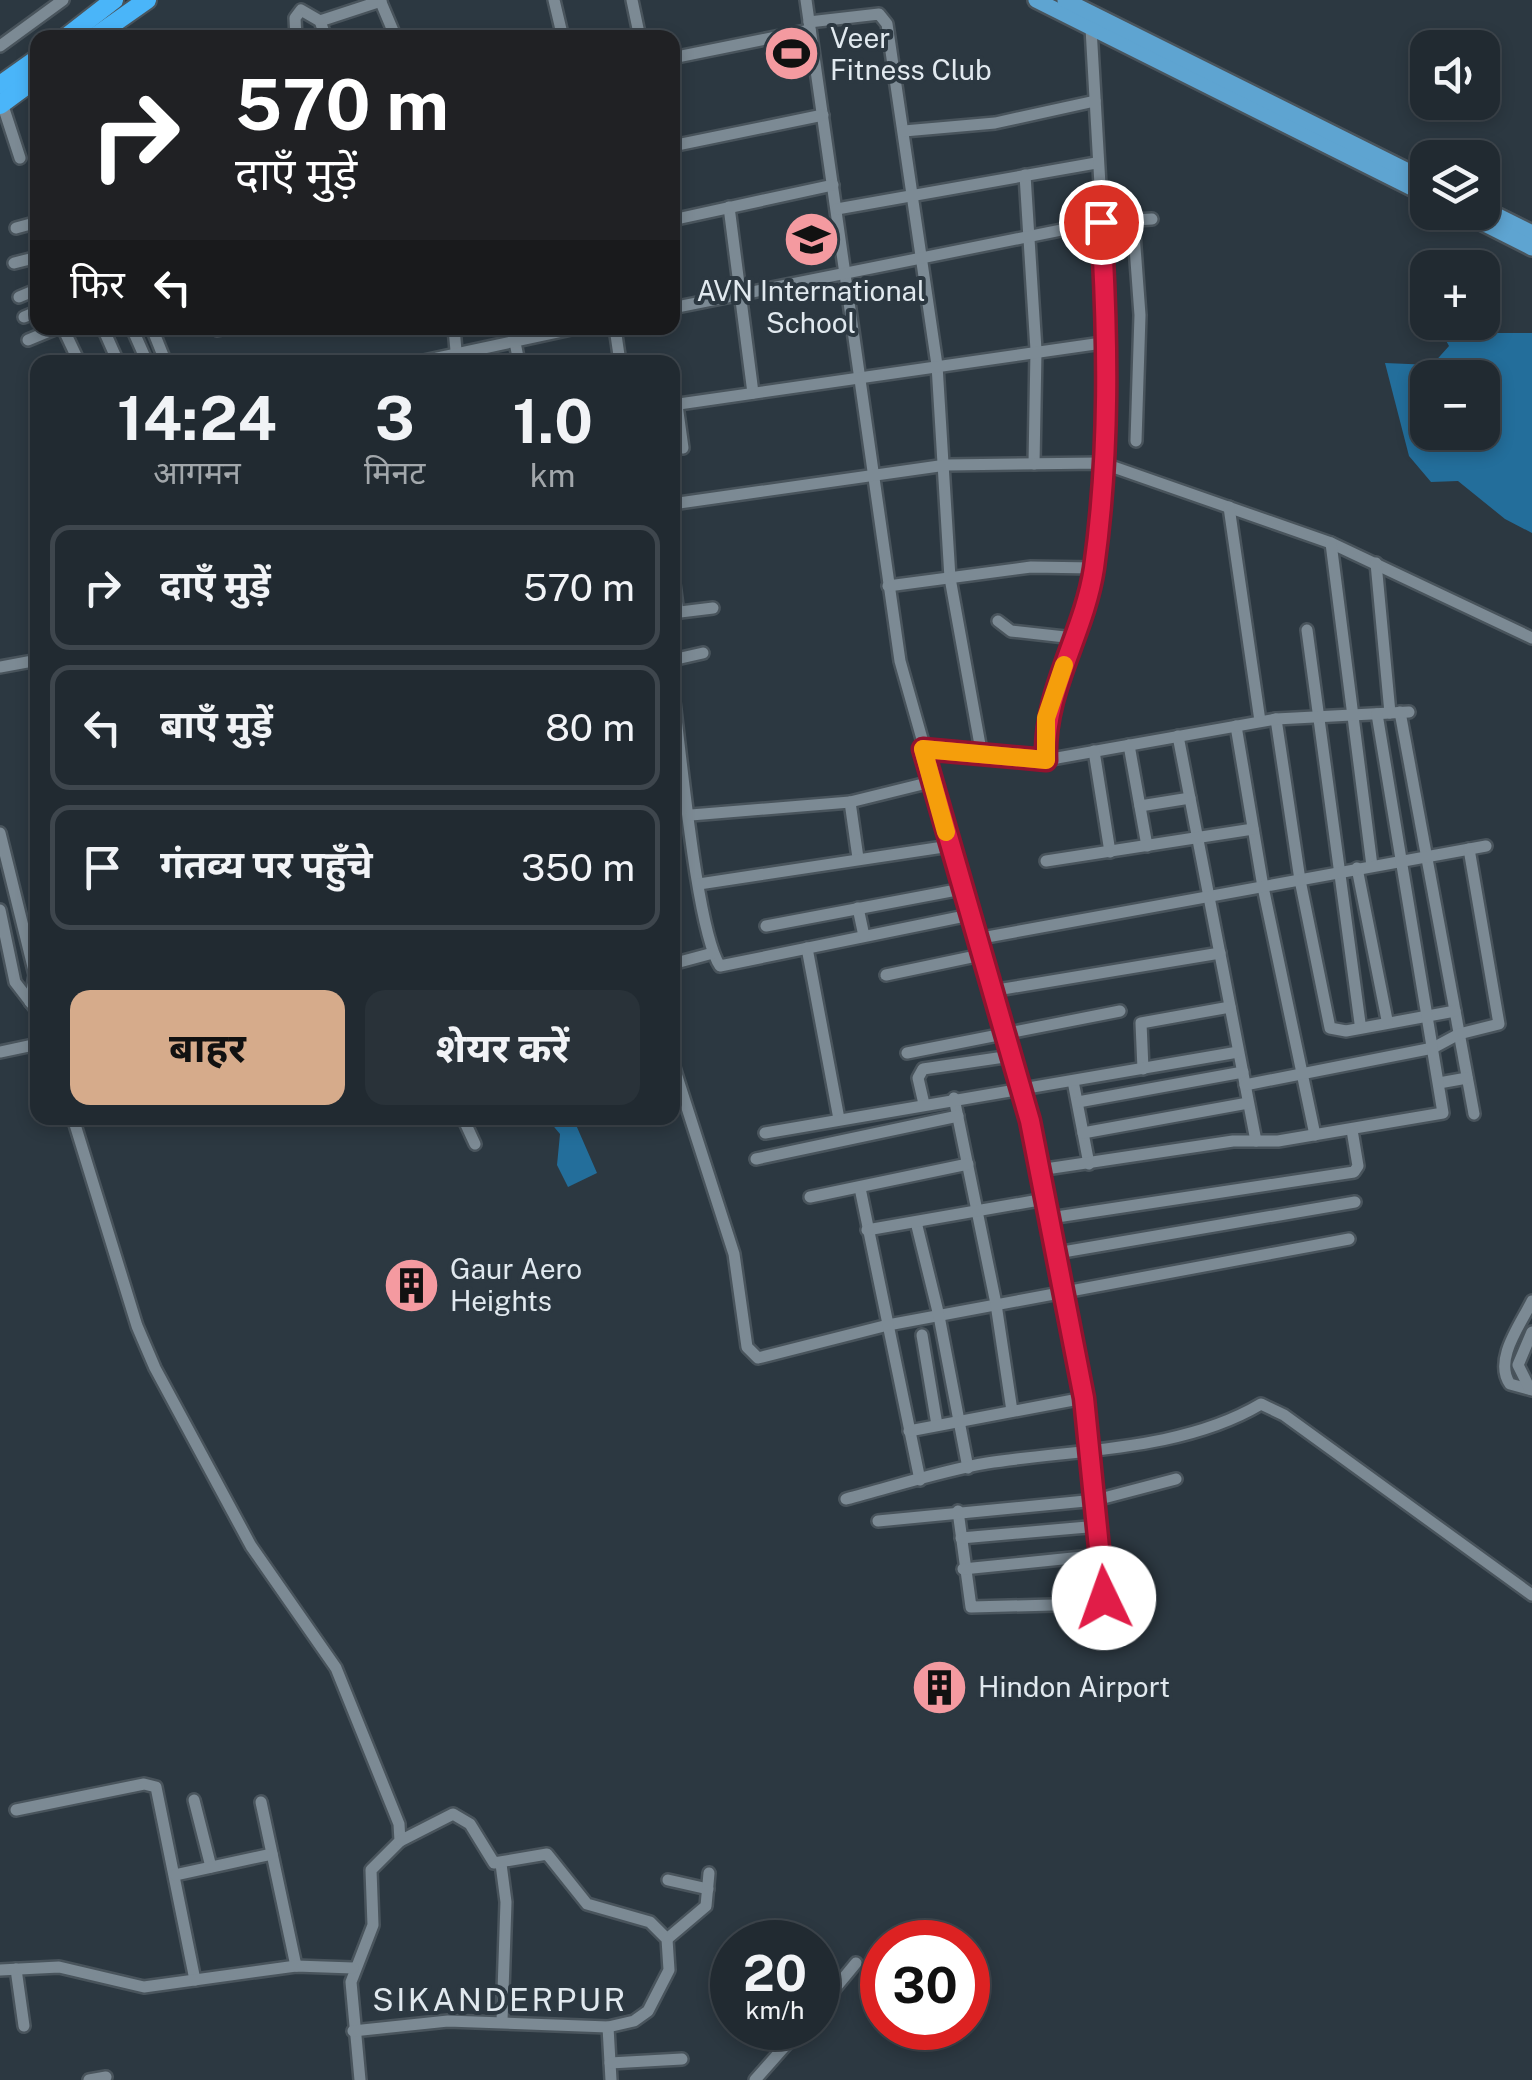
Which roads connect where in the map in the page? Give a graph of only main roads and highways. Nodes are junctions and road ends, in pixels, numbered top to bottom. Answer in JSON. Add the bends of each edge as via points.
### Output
{"nodes":[{"id":1,"x":114,"y":0,"type":"edge"},
{"id":2,"x":147,"y":0,"type":"edge"},
{"id":3,"x":1036,"y":0,"type":"edge"},
{"id":4,"x":1068,"y":4,"type":"edge"},
{"id":5,"x":76,"y":30,"type":"edge"},
{"id":6,"x":104,"y":30,"type":"edge"},
{"id":7,"x":30,"y":67,"type":"edge"},
{"id":8,"x":30,"y":82,"type":"edge"},
{"id":9,"x":1,"y":98,"type":"edge"},
{"id":10,"x":1407,"y":179,"type":"junction"},
{"id":11,"x":1410,"y":179,"type":"edge"},
{"id":12,"x":1410,"y":181,"type":"edge"},
{"id":13,"x":1500,"y":217,"type":"edge"},
{"id":14,"x":1496,"y":230,"type":"edge"},
{"id":15,"x":1532,"y":232,"type":"edge"},
{"id":16,"x":1532,"y":248,"type":"edge"}],
"edges":[{"from":1,"to":5,"type":"highway"},
{"from":2,"to":6,"type":"highway"},
{"from":3,"to":4,"type":"main road"},
{"from":4,"to":10,"type":"main road"},
{"from":7,"to":9,"type":"highway"},
{"from":8,"to":9,"type":"highway"},
{"from":10,"to":11,"type":"main road"},
{"from":10,"to":12,"type":"main road"},
{"from":13,"to":15,"type":"main road"},
{"from":14,"to":16,"type":"main road"}]}
